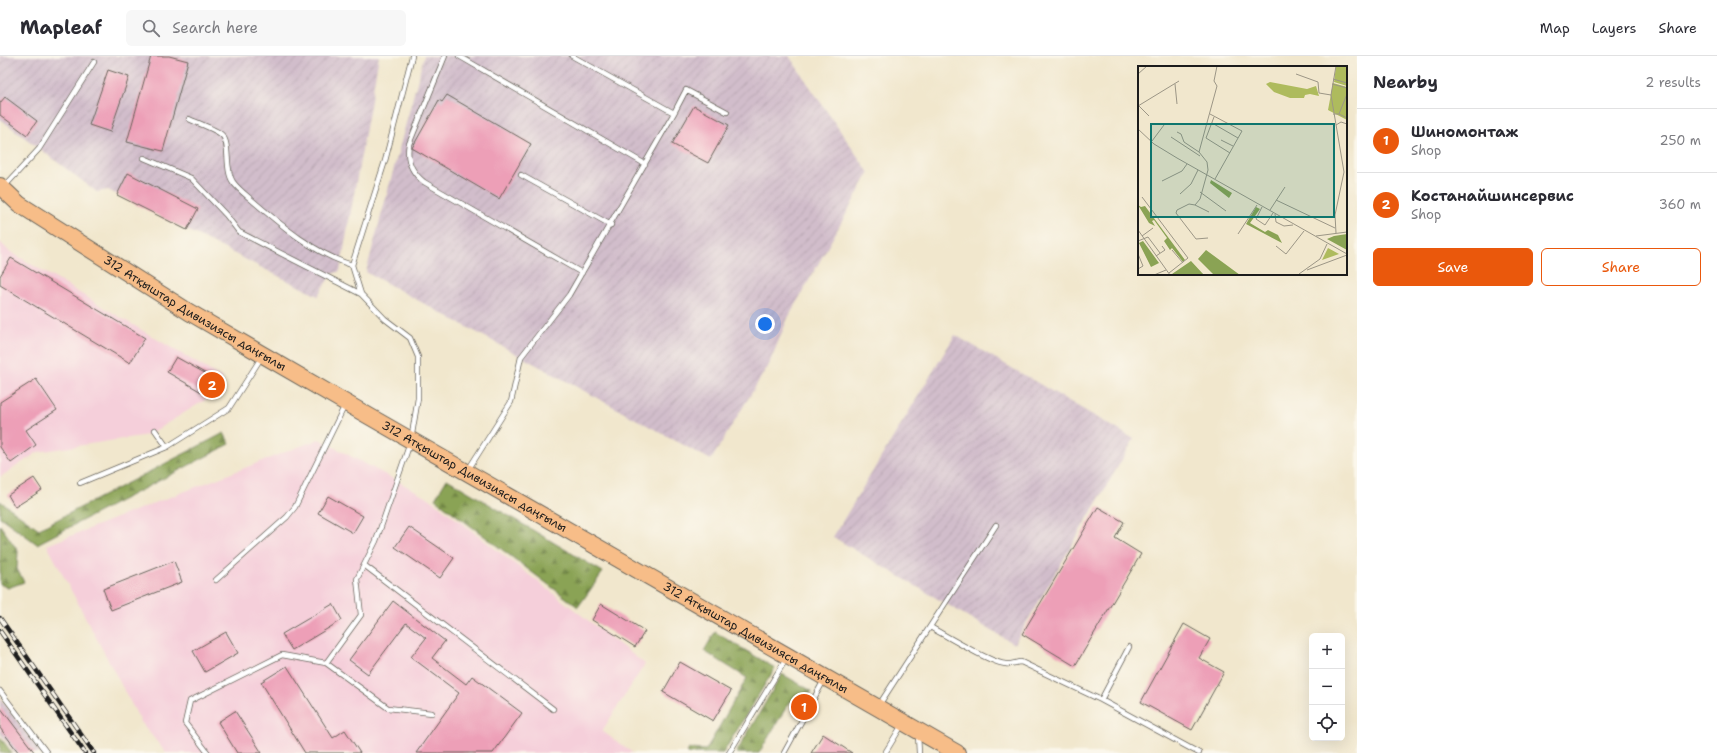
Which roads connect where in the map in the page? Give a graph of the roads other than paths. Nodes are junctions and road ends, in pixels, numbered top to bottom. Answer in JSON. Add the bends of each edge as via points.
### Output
{"nodes":[{"id":1,"x":412,"y":56,"type":"edge"},
{"id":2,"x":445,"y":56,"type":"edge"},
{"id":3,"x":459,"y":56,"type":"edge"},
{"id":4,"x":572,"y":56,"type":"edge"},
{"id":5,"x":94,"y":62,"type":"dead end"},
{"id":6,"x":727,"y":112,"type":"dead end"},
{"id":7,"x":674,"y":113,"type":"junction"},
{"id":8,"x":189,"y":119,"type":"dead end"},
{"id":9,"x":144,"y":158,"type":"dead end"},
{"id":10,"x":645,"y":164,"type":"junction"},
{"id":11,"x":521,"y":175,"type":"dead end"},
{"id":12,"x":1,"y":188,"type":"edge"},
{"id":13,"x":610,"y":225,"type":"junction"},
{"id":14,"x":352,"y":265,"type":"junction"},
{"id":15,"x":582,"y":273,"type":"junction"},
{"id":16,"x":361,"y":294,"type":"junction"},
{"id":17,"x":263,"y":354,"type":"junction"},
{"id":18,"x":346,"y":403,"type":"junction"},
{"id":19,"x":155,"y":430,"type":"dead end"},
{"id":20,"x":411,"y":440,"type":"junction"},
{"id":21,"x":167,"y":447,"type":"junction"},
{"id":22,"x":467,"y":472,"type":"junction"},
{"id":23,"x":80,"y":483,"type":"dead end"},
{"id":24,"x":996,"y":525,"type":"dead end"},
{"id":25,"x":364,"y":565,"type":"junction"},
{"id":26,"x":216,"y":580,"type":"dead end"},
{"id":27,"x":930,"y":627,"type":"junction"},
{"id":28,"x":1129,"y":647,"type":"dead end"},
{"id":29,"x":787,"y":657,"type":"junction"},
{"id":30,"x":326,"y":663,"type":"junction"},
{"id":31,"x":825,"y":678,"type":"junction"},
{"id":32,"x":0,"y":691,"type":"edge"},
{"id":33,"x":1101,"y":700,"type":"junction"},
{"id":34,"x":877,"y":708,"type":"junction"},
{"id":35,"x":553,"y":709,"type":"dead end"},
{"id":36,"x":432,"y":713,"type":"dead end"},
{"id":37,"x":904,"y":723,"type":"junction"},
{"id":38,"x":918,"y":731,"type":"junction"},
{"id":39,"x":47,"y":753,"type":"edge"},
{"id":40,"x":208,"y":753,"type":"edge"},
{"id":41,"x":729,"y":753,"type":"edge"},
{"id":42,"x":784,"y":753,"type":"edge"},
{"id":43,"x":885,"y":753,"type":"edge"},
{"id":44,"x":919,"y":753,"type":"edge"},
{"id":45,"x":957,"y":753,"type":"edge"},
{"id":46,"x":1199,"y":753,"type":"edge"}],
"edges":[{"from":1,"to":14,"type":"lane","via":[[385,161]]},
{"from":2,"to":15,"type":"lane","via":[[410,144],[408,154],[412,170],[424,182]]},
{"from":3,"to":10,"type":"lane"},
{"from":4,"to":7,"type":"lane"},
{"from":5,"to":12,"type":"lane","via":[[39,149]]},
{"from":6,"to":7,"type":"lane","via":[[686,90]]},
{"from":7,"to":10,"type":"lane"},
{"from":8,"to":14,"type":"lane","via":[[221,134],[225,142],[229,172],[233,182],[244,193],[305,241]]},
{"from":9,"to":16,"type":"lane","via":[[191,178],[239,232]]},
{"from":10,"to":13,"type":"lane"},
{"from":11,"to":13,"type":"lane"},
{"from":12,"to":17,"type":"highway","name":"312 Атқыштар Дивизиясы даңғылы","via":[[26,208],[189,312]]},
{"from":13,"to":15,"type":"lane"},
{"from":14,"to":16,"type":"lane"},
{"from":15,"to":22,"type":"lane","via":[[569,296],[521,357],[511,402]]},
{"from":16,"to":20,"type":"lane","via":[[385,319],[410,338],[418,357],[418,398]]},
{"from":17,"to":18,"type":"highway","name":"312 Атқыштар Дивизиясы даңғылы"},
{"from":17,"to":21,"type":"lane","via":[[229,408]]},
{"from":18,"to":20,"type":"highway","name":"312 Атқыштар Дивизиясы даңғылы"},
{"from":18,"to":26,"type":"lane","via":[[295,507]]},
{"from":19,"to":21,"type":"lane"},
{"from":20,"to":22,"type":"highway","name":"312 Атқыштар Дивизиясы даңғылы"},
{"from":20,"to":25,"type":"lane","via":[[376,541]]},
{"from":21,"to":23,"type":"lane"},
{"from":22,"to":29,"type":"highway","name":"312 Атқыштар Дивизиясы даңғылы"},
{"from":24,"to":27,"type":"lane"},
{"from":25,"to":30,"type":"lane","via":[[357,579],[361,615]]},
{"from":25,"to":35,"type":"lane"},
{"from":27,"to":33,"type":"lane","via":[[986,658],[1006,664],[1022,662]]},
{"from":27,"to":34,"type":"lane"},
{"from":28,"to":33,"type":"lane"},
{"from":29,"to":31,"type":"highway","name":"312 Атқыштар Дивизиясы даңғылы"},
{"from":29,"to":41,"type":"lane"},
{"from":30,"to":36,"type":"lane","via":[[388,708]]},
{"from":30,"to":40,"type":"lane","via":[[282,655],[190,701],[185,723]]},
{"from":31,"to":34,"type":"highway","name":"312 Атқыштар Дивизиясы даңғылы"},
{"from":31,"to":42,"type":"lane"},
{"from":32,"to":39,"type":"lane"},
{"from":33,"to":46,"type":"lane"},
{"from":34,"to":37,"type":"highway","name":"312 Атқыштар Дивизиясы даңғылы"},
{"from":37,"to":38,"type":"highway","name":"312 Атқыштар Дивизиясы даңғылы"},
{"from":37,"to":43,"type":"lane"},
{"from":38,"to":44,"type":"lane"},
{"from":38,"to":45,"type":"highway","name":"312 Атқыштар Дивизиясы даңғылы"}]}
